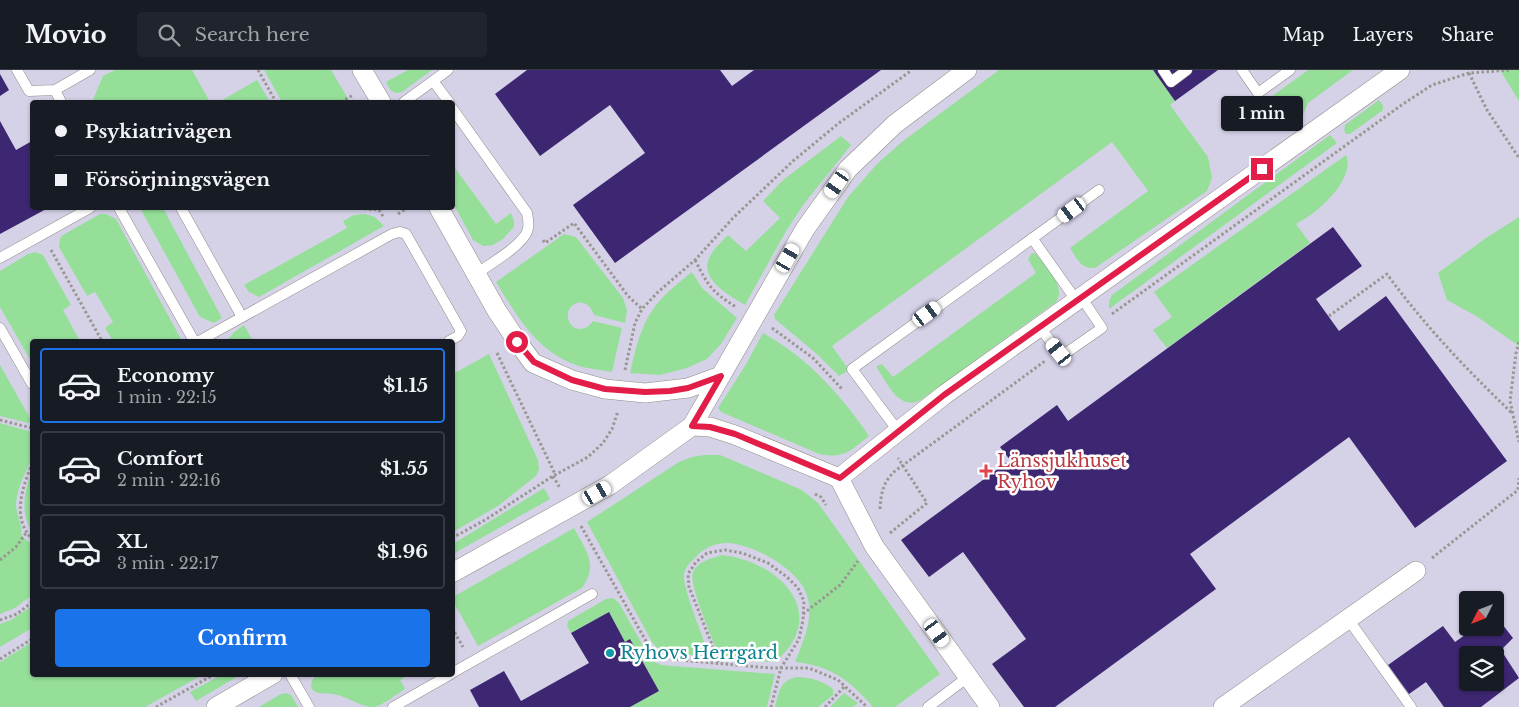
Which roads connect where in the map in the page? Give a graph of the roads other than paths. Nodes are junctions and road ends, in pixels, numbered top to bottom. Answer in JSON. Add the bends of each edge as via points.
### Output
{"nodes":[{"id":1,"x":17,"y":70,"type":"edge"},
{"id":2,"x":90,"y":70,"type":"edge"},
{"id":3,"x":362,"y":70,"type":"edge"},
{"id":4,"x":448,"y":70,"type":"edge"},
{"id":5,"x":967,"y":70,"type":"edge"},
{"id":6,"x":1163,"y":70,"type":"edge"},
{"id":7,"x":1187,"y":70,"type":"edge"},
{"id":8,"x":1242,"y":70,"type":"edge"},
{"id":9,"x":1290,"y":70,"type":"edge"},
{"id":10,"x":1400,"y":70,"type":"edge"},
{"id":11,"x":433,"y":81,"type":"junction"},
{"id":12,"x":55,"y":90,"type":"junction"},
{"id":13,"x":60,"y":100,"type":"edge"},
{"id":14,"x":380,"y":100,"type":"edge"},
{"id":15,"x":407,"y":100,"type":"edge"},
{"id":16,"x":447,"y":100,"type":"edge"},
{"id":17,"x":455,"y":112,"type":"edge"},
{"id":18,"x":1099,"y":190,"type":"dead end"},
{"id":19,"x":86,"y":210,"type":"edge"},
{"id":20,"x":120,"y":210,"type":"edge"},
{"id":21,"x":182,"y":210,"type":"edge"},
{"id":22,"x":440,"y":210,"type":"edge"},
{"id":23,"x":1032,"y":238,"type":"junction"},
{"id":24,"x":0,"y":258,"type":"edge"},
{"id":25,"x":476,"y":274,"type":"junction"},
{"id":26,"x":1078,"y":299,"type":"junction"},
{"id":27,"x":242,"y":317,"type":"junction"},
{"id":28,"x":1039,"y":327,"type":"junction"},
{"id":29,"x":0,"y":328,"type":"edge"},
{"id":30,"x":193,"y":339,"type":"edge"},
{"id":31,"x":202,"y":339,"type":"edge"},
{"id":32,"x":453,"y":339,"type":"edge"},
{"id":33,"x":721,"y":376,"type":"junction"},
{"id":34,"x":30,"y":380,"type":"edge"},
{"id":35,"x":692,"y":426,"type":"junction"},
{"id":36,"x":892,"y":436,"type":"junction"},
{"id":37,"x":840,"y":478,"type":"junction"},
{"id":38,"x":1416,"y":571,"type":"road end"},
{"id":39,"x":455,"y":572,"type":"edge"},
{"id":40,"x":592,"y":594,"type":"dead end"},
{"id":41,"x":1348,"y":619,"type":"junction"},
{"id":42,"x":455,"y":671,"type":"edge"},
{"id":43,"x":268,"y":677,"type":"edge"},
{"id":44,"x":292,"y":677,"type":"edge"},
{"id":45,"x":445,"y":677,"type":"edge"},
{"id":46,"x":968,"y":677,"type":"junction"},
{"id":47,"x":934,"y":705,"type":"edge"},
{"id":48,"x":216,"y":707,"type":"edge"},
{"id":49,"x":308,"y":707,"type":"edge"},
{"id":50,"x":393,"y":707,"type":"edge"},
{"id":51,"x":990,"y":707,"type":"edge"},
{"id":52,"x":1223,"y":707,"type":"edge"},
{"id":53,"x":1411,"y":707,"type":"edge"}],
"edges":[{"from":1,"to":12,"type":"lane","via":[[29,91]]},
{"from":2,"to":12,"type":"lane"},
{"from":3,"to":14,"type":"street"},
{"from":4,"to":11,"type":"lane"},
{"from":5,"to":33,"type":"street","via":[[895,124],[848,169],[805,229]]},
{"from":6,"to":7,"type":"lane","via":[[1171,82]]},
{"from":8,"to":9,"type":"lane","via":[[1258,93]]},
{"from":10,"to":26,"type":"street"},
{"from":11,"to":15,"type":"lane"},
{"from":11,"to":16,"type":"lane"},
{"from":12,"to":13,"type":"lane"},
{"from":17,"to":25,"type":"lane","via":[[527,213],[529,223],[517,244]]},
{"from":18,"to":23,"type":"lane"},
{"from":19,"to":24,"type":"lane"},
{"from":20,"to":30,"type":"lane"},
{"from":21,"to":27,"type":"lane"},
{"from":22,"to":25,"type":"street"},
{"from":23,"to":26,"type":"lane"},
{"from":23,"to":36,"type":"lane","via":[[852,369]]},
{"from":25,"to":33,"type":"street","via":[[517,342],[534,362],[572,380],[605,389],[645,392],[688,388]]},
{"from":26,"to":28,"type":"street"},
{"from":26,"to":28,"type":"lane","via":[[1102,328],[1061,354]]},
{"from":27,"to":31,"type":"lane"},
{"from":27,"to":32,"type":"lane","via":[[400,232],[406,234],[461,330]]},
{"from":28,"to":36,"type":"street"},
{"from":29,"to":34,"type":"lane"},
{"from":33,"to":35,"type":"street"},
{"from":35,"to":37,"type":"street","via":[[735,434]]},
{"from":35,"to":39,"type":"street","via":[[610,485]]},
{"from":36,"to":37,"type":"street"},
{"from":37,"to":46,"type":"street","via":[[874,546]]},
{"from":38,"to":41,"type":"street"},
{"from":40,"to":42,"type":"lane"},
{"from":41,"to":52,"type":"street"},
{"from":41,"to":53,"type":"lane"},
{"from":43,"to":48,"type":"street"},
{"from":44,"to":49,"type":"lane"},
{"from":45,"to":50,"type":"lane"},
{"from":46,"to":47,"type":"lane"},
{"from":46,"to":51,"type":"street"}]}
